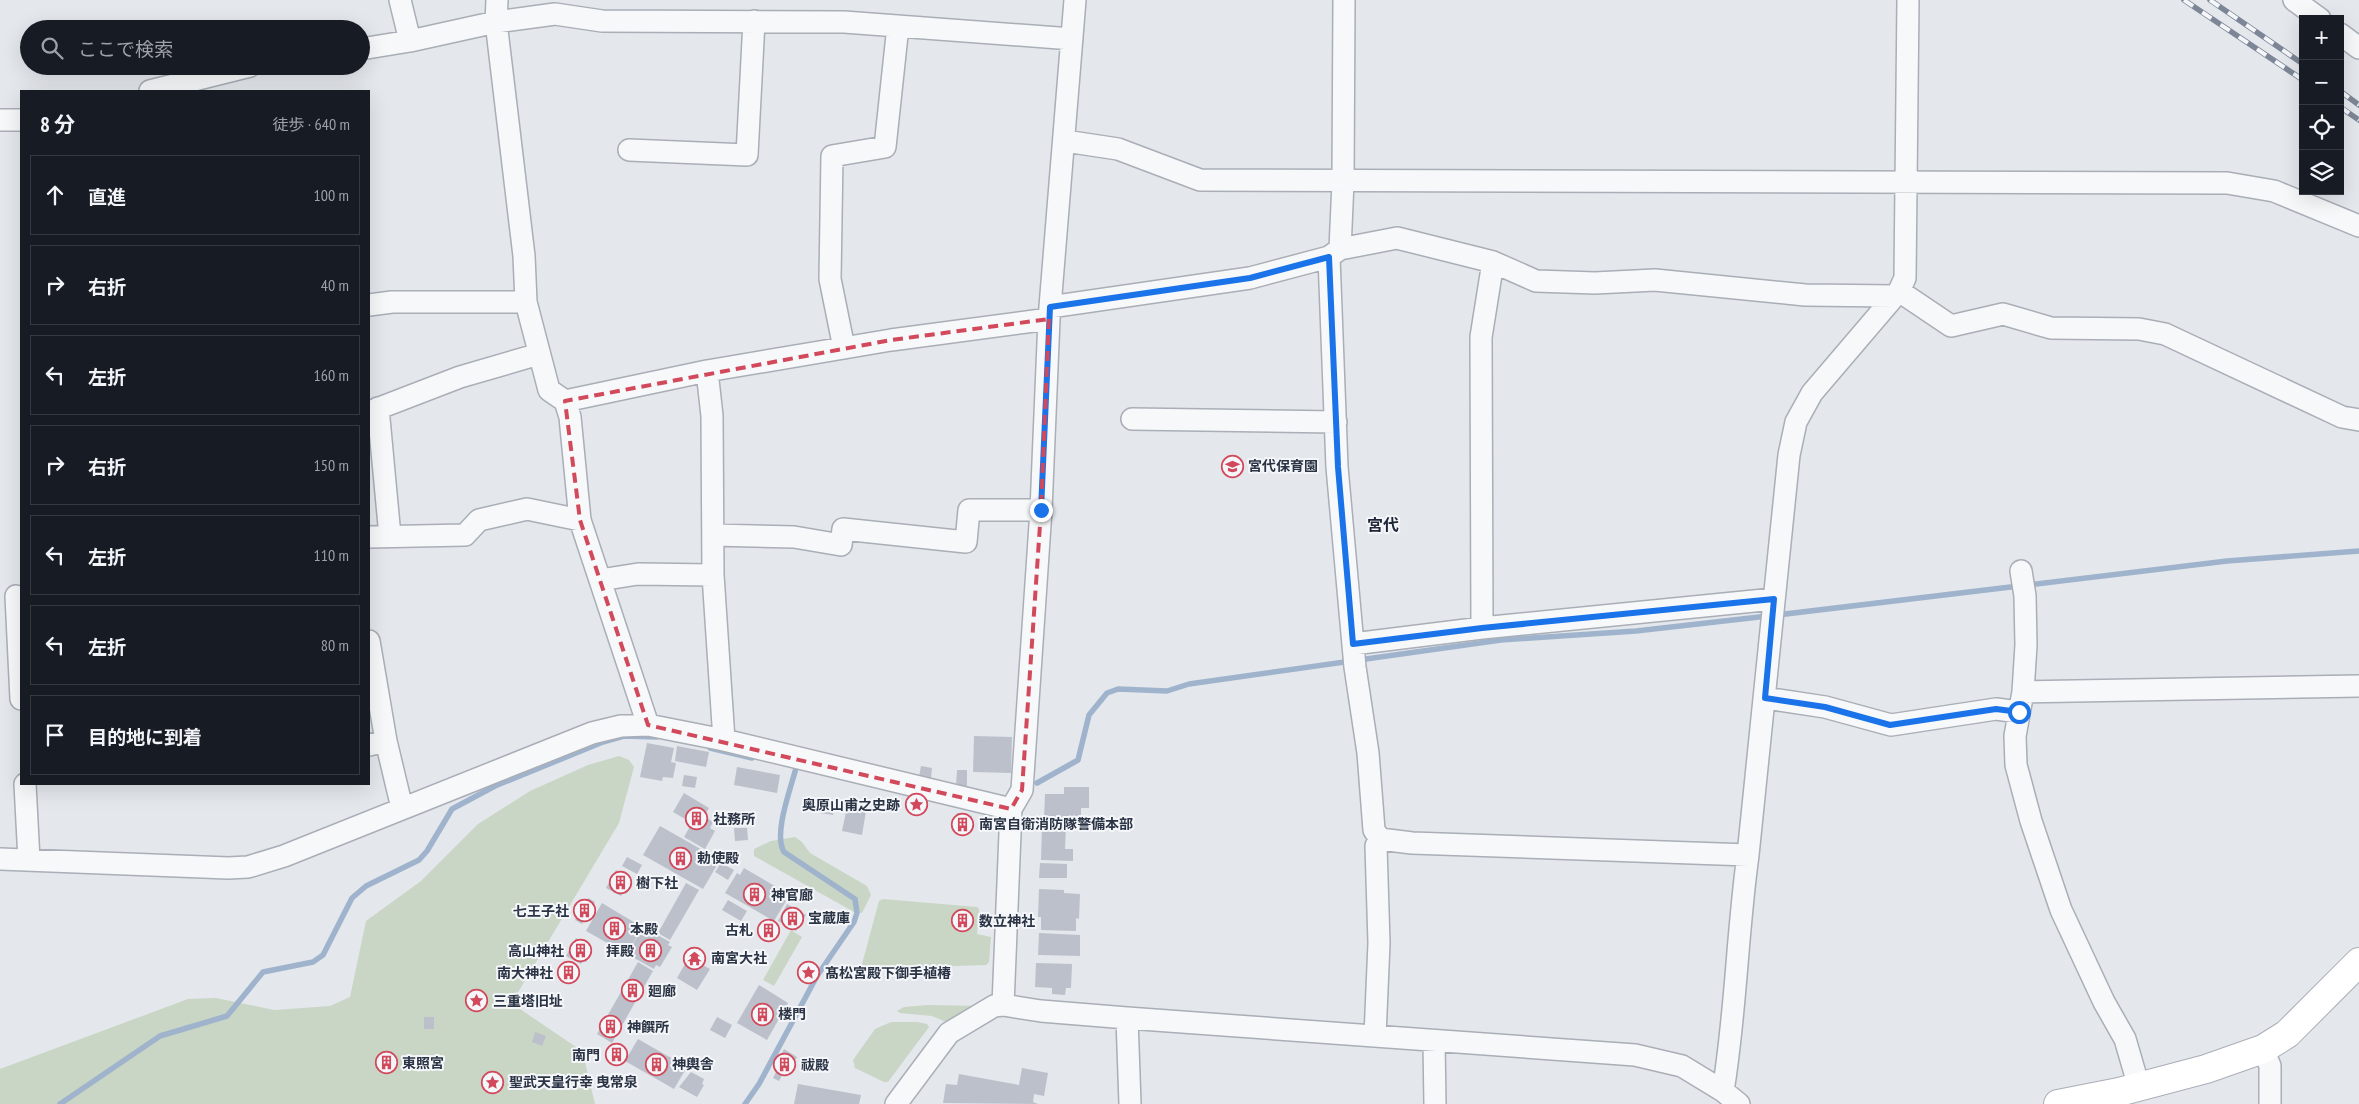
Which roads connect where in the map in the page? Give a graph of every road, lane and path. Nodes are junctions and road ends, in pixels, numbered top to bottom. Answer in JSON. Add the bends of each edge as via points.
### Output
{"nodes":[{"id":1,"x":400,"y":0,"type":"edge"},
{"id":2,"x":497,"y":0,"type":"edge"},
{"id":3,"x":1075,"y":0,"type":"edge"},
{"id":4,"x":1344,"y":0,"type":"edge"},
{"id":5,"x":1908,"y":0,"type":"edge"},
{"id":6,"x":2294,"y":0,"type":"edge"},
{"id":7,"x":2315,"y":15,"type":"edge"},
{"id":8,"x":496,"y":22,"type":"junction"},
{"id":9,"x":754,"y":22,"type":"junction"},
{"id":10,"x":898,"y":26,"type":"junction"},
{"id":11,"x":2344,"y":37,"type":"edge"},
{"id":12,"x":1072,"y":39,"type":"junction"},
{"id":13,"x":410,"y":41,"type":"junction"},
{"id":14,"x":370,"y":48,"type":"edge"},
{"id":15,"x":2359,"y":48,"type":"edge"},
{"id":16,"x":227,"y":82,"type":"edge"},
{"id":17,"x":159,"y":90,"type":"edge"},
{"id":18,"x":0,"y":120,"type":"edge"},
{"id":19,"x":20,"y":120,"type":"edge"},
{"id":20,"x":1065,"y":141,"type":"junction"},
{"id":21,"x":630,"y":150,"type":"dead end"},
{"id":22,"x":1343,"y":182,"type":"junction"},
{"id":23,"x":1907,"y":183,"type":"junction"},
{"id":24,"x":2359,"y":226,"type":"edge"},
{"id":25,"x":1335,"y":253,"type":"junction"},
{"id":26,"x":1494,"y":262,"type":"junction"},
{"id":27,"x":1897,"y":293,"type":"junction"},
{"id":28,"x":526,"y":302,"type":"junction"},
{"id":29,"x":370,"y":305,"type":"edge"},
{"id":30,"x":1049,"y":313,"type":"junction"},
{"id":31,"x":844,"y":348,"type":"junction"},
{"id":32,"x":539,"y":354,"type":"junction"},
{"id":33,"x":707,"y":371,"type":"junction"},
{"id":34,"x":566,"y":400,"type":"junction"},
{"id":35,"x":373,"y":410,"type":"edge"},
{"id":36,"x":1132,"y":419,"type":"dead end"},
{"id":37,"x":2359,"y":420,"type":"edge"},
{"id":38,"x":1336,"y":422,"type":"junction"},
{"id":39,"x":1041,"y":510,"type":"junction"},
{"id":40,"x":580,"y":520,"type":"junction"},
{"id":41,"x":714,"y":535,"type":"junction"},
{"id":42,"x":379,"y":536,"type":"edge"},
{"id":43,"x":2021,"y":571,"type":"dead end"},
{"id":44,"x":713,"y":575,"type":"junction"},
{"id":45,"x":600,"y":580,"type":"junction"},
{"id":46,"x":13,"y":596,"type":"edge"},
{"id":47,"x":1773,"y":611,"type":"junction"},
{"id":48,"x":1482,"y":628,"type":"junction"},
{"id":49,"x":370,"y":652,"type":"edge"},
{"id":50,"x":1354,"y":654,"type":"junction"},
{"id":51,"x":2359,"y":686,"type":"edge"},
{"id":52,"x":20,"y":687,"type":"edge"},
{"id":53,"x":1765,"y":698,"type":"junction"},
{"id":54,"x":2021,"y":702,"type":"junction"},
{"id":55,"x":648,"y":725,"type":"junction"},
{"id":56,"x":724,"y":740,"type":"junction"},
{"id":57,"x":378,"y":743,"type":"edge"},
{"id":58,"x":25,"y":785,"type":"edge"},
{"id":59,"x":402,"y":808,"type":"junction"},
{"id":60,"x":1011,"y":809,"type":"junction"},
{"id":61,"x":1380,"y":839,"type":"junction"},
{"id":62,"x":1748,"y":855,"type":"junction"},
{"id":63,"x":0,"y":859,"type":"edge"},
{"id":64,"x":29,"y":860,"type":"junction"},
{"id":65,"x":2359,"y":962,"type":"edge"},
{"id":66,"x":1003,"y":1005,"type":"junction"},
{"id":67,"x":1128,"y":1018,"type":"junction"},
{"id":68,"x":1375,"y":1036,"type":"junction"},
{"id":69,"x":1434,"y":1042,"type":"junction"},
{"id":70,"x":2263,"y":1049,"type":"junction"},
{"id":71,"x":2126,"y":1094,"type":"edge"},
{"id":72,"x":1731,"y":1098,"type":"edge"},
{"id":73,"x":2275,"y":1102,"type":"edge"},
{"id":74,"x":896,"y":1104,"type":"edge"},
{"id":75,"x":1130,"y":1104,"type":"edge"},
{"id":76,"x":1435,"y":1104,"type":"edge"},
{"id":77,"x":2058,"y":1104,"type":"edge"}],
"edges":[{"from":1,"to":13,"type":"street"},
{"from":2,"to":8,"type":"street"},
{"from":3,"to":12,"type":"street"},
{"from":4,"to":22,"type":"street"},
{"from":5,"to":23,"type":"street"},
{"from":6,"to":7,"type":"street"},
{"from":8,"to":9,"type":"street","via":[[555,14],[602,22]]},
{"from":8,"to":13,"type":"street"},
{"from":8,"to":28,"type":"street","via":[[524,256]]},
{"from":9,"to":10,"type":"street"},
{"from":9,"to":21,"type":"street","via":[[747,155]]},
{"from":10,"to":12,"type":"street"},
{"from":10,"to":31,"type":"street","via":[[884,147],[832,156],[830,279]]},
{"from":11,"to":15,"type":"street"},
{"from":12,"to":20,"type":"street"},
{"from":13,"to":14,"type":"street"},
{"from":16,"to":17,"type":"street"},
{"from":18,"to":19,"type":"street"},
{"from":20,"to":22,"type":"street","via":[[1118,149],[1200,180]]},
{"from":20,"to":30,"type":"street"},
{"from":22,"to":23,"type":"street"},
{"from":22,"to":25,"type":"street"},
{"from":23,"to":24,"type":"street","via":[[2227,183],[2274,192]]},
{"from":23,"to":27,"type":"street","via":[[1905,278]]},
{"from":25,"to":26,"type":"street","via":[[1397,238]]},
{"from":25,"to":30,"type":"street","via":[[1250,278]]},
{"from":25,"to":38,"type":"street"},
{"from":26,"to":27,"type":"street","via":[[1536,281],[1655,280],[1806,295]]},
{"from":26,"to":48,"type":"street","via":[[1481,337]]},
{"from":27,"to":37,"type":"street","via":[[1951,326],[2003,314],[2051,328],[2139,329],[2166,334],[2342,417]]},
{"from":27,"to":47,"type":"street","via":[[1812,393],[1796,422],[1789,455]]},
{"from":28,"to":29,"type":"street"},
{"from":28,"to":32,"type":"street"},
{"from":30,"to":31,"type":"street"},
{"from":30,"to":39,"type":"street"},
{"from":31,"to":33,"type":"street"},
{"from":32,"to":34,"type":"street","via":[[549,390]]},
{"from":32,"to":35,"type":"street","via":[[460,377]]},
{"from":33,"to":34,"type":"street"},
{"from":33,"to":41,"type":"street","via":[[712,416]]},
{"from":34,"to":40,"type":"street"},
{"from":35,"to":42,"type":"street"},
{"from":36,"to":38,"type":"street"},
{"from":38,"to":50,"type":"street"},
{"from":39,"to":41,"type":"street","via":[[969,510],[966,542],[843,529],[841,546],[794,538]]},
{"from":39,"to":60,"type":"street","via":[[1022,790]]},
{"from":40,"to":42,"type":"street","via":[[527,509],[479,520],[465,535]]},
{"from":40,"to":45,"type":"street"},
{"from":41,"to":44,"type":"street"},
{"from":43,"to":54,"type":"street","via":[[2026,644]]},
{"from":44,"to":45,"type":"street","via":[[638,574]]},
{"from":44,"to":56,"type":"street"},
{"from":45,"to":55,"type":"street"},
{"from":46,"to":52,"type":"street"},
{"from":47,"to":48,"type":"street"},
{"from":47,"to":53,"type":"street"},
{"from":48,"to":50,"type":"street"},
{"from":49,"to":57,"type":"street"},
{"from":50,"to":61,"type":"street","via":[[1368,753],[1374,830]]},
{"from":51,"to":54,"type":"street"},
{"from":53,"to":54,"type":"street","via":[[1825,707],[1890,725],[1996,709]]},
{"from":53,"to":62,"type":"street"},
{"from":54,"to":71,"type":"street","via":[[2015,736],[2016,766],[2060,910],[2125,1039]]},
{"from":55,"to":56,"type":"street"},
{"from":55,"to":59,"type":"street","via":[[621,726],[592,733]]},
{"from":56,"to":60,"type":"street"},
{"from":57,"to":59,"type":"street"},
{"from":58,"to":64,"type":"street"},
{"from":59,"to":64,"type":"street","via":[[284,856],[248,867]]},
{"from":60,"to":66,"type":"street"},
{"from":61,"to":62,"type":"street","via":[[1412,843]]},
{"from":61,"to":68,"type":"street","via":[[1376,846],[1379,943]]},
{"from":62,"to":72,"type":"street","via":[[1739,918],[1728,1060]]},
{"from":63,"to":64,"type":"street"},
{"from":65,"to":70,"type":"street","via":[[2287,1034]]},
{"from":66,"to":67,"type":"street"},
{"from":66,"to":74,"type":"street","via":[[994,1006],[949,1033]]},
{"from":67,"to":68,"type":"street"},
{"from":67,"to":75,"type":"street"},
{"from":68,"to":69,"type":"street"},
{"from":69,"to":72,"type":"street","via":[[1636,1055],[1682,1066]]},
{"from":69,"to":76,"type":"street"},
{"from":70,"to":71,"type":"street"},
{"from":70,"to":73,"type":"street","via":[[2270,1066]]},
{"from":71,"to":77,"type":"street"}]}
